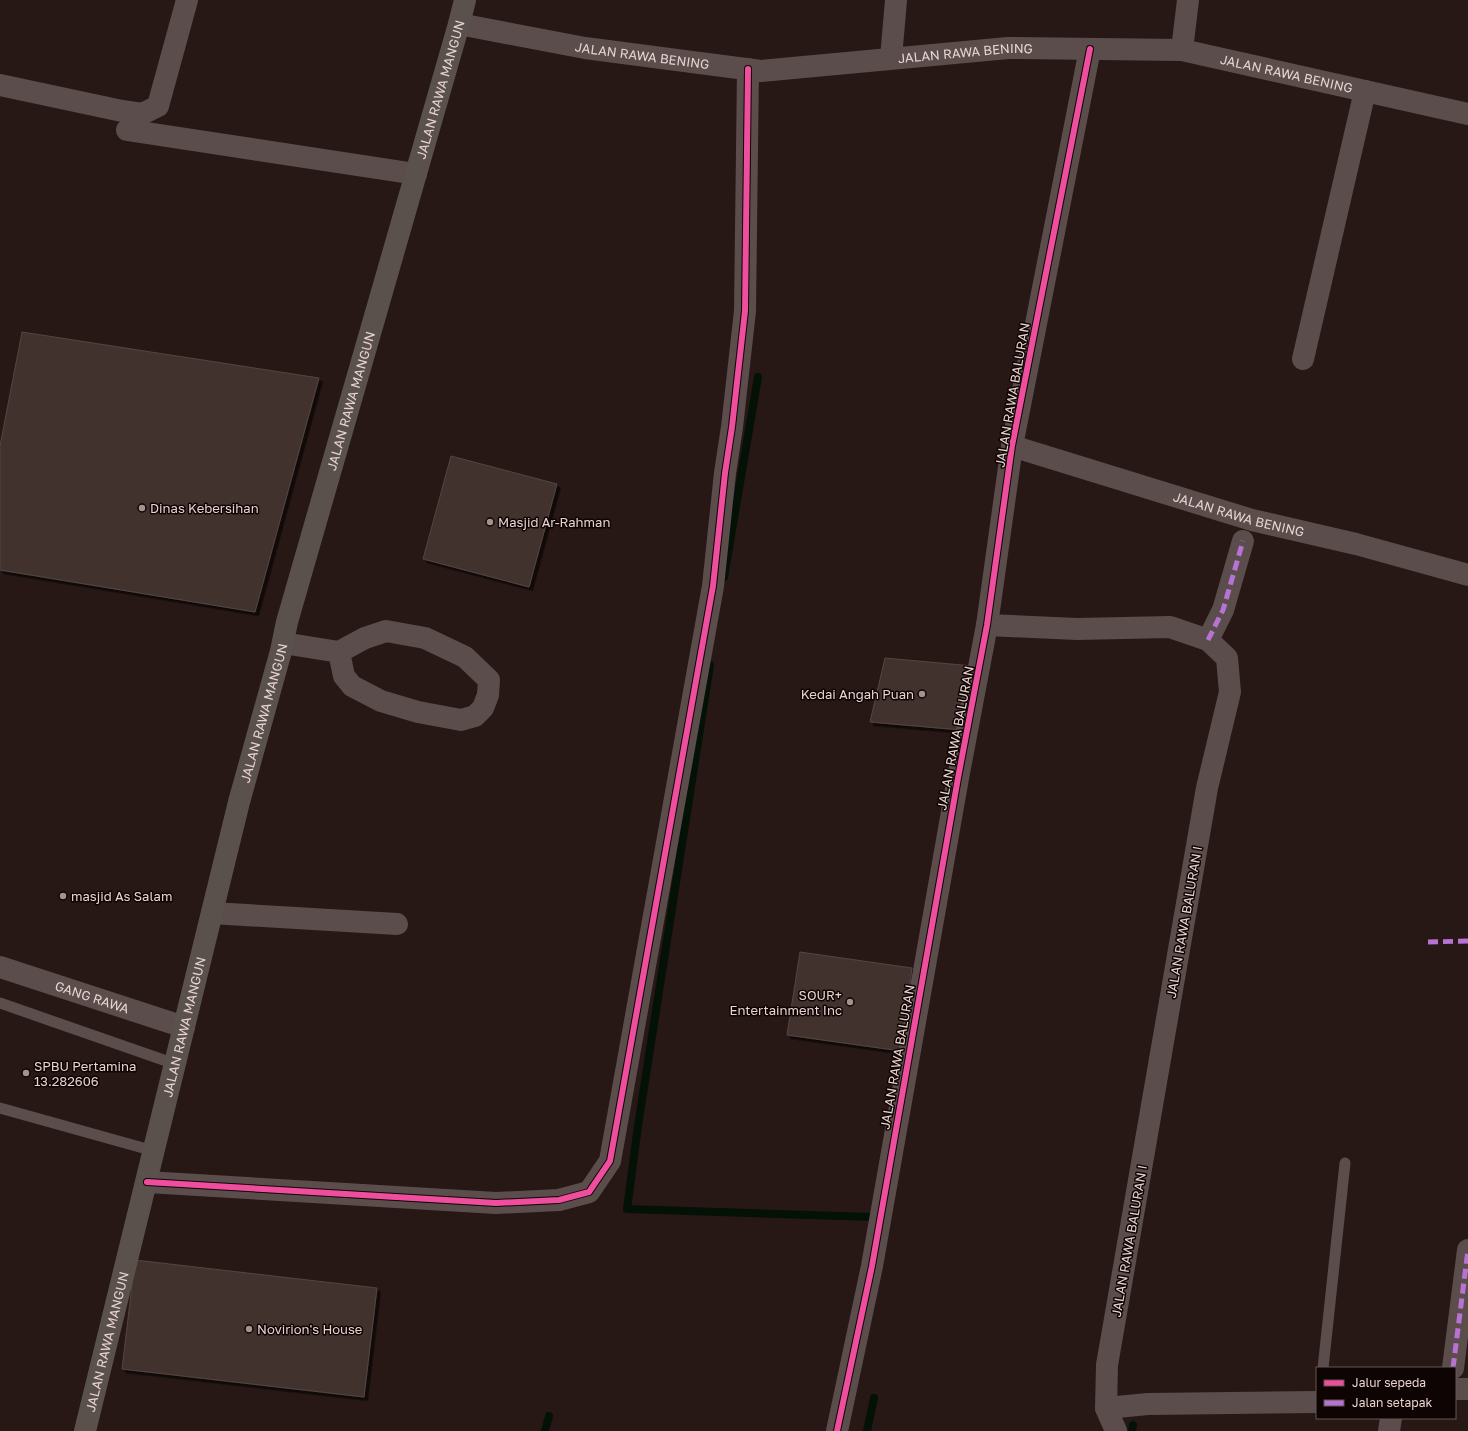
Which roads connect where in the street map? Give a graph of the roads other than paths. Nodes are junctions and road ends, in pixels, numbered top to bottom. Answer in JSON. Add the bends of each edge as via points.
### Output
{"nodes":[{"id":1,"x":187,"y":0,"type":"edge"},
{"id":2,"x":465,"y":0,"type":"edge"},
{"id":3,"x":896,"y":0,"type":"edge"},
{"id":4,"x":1188,"y":0,"type":"edge"},
{"id":5,"x":459,"y":24,"type":"junction"},
{"id":6,"x":1090,"y":49,"type":"junction"},
{"id":7,"x":1182,"y":50,"type":"junction"},
{"id":8,"x":891,"y":58,"type":"junction"},
{"id":9,"x":748,"y":69,"type":"junction"},
{"id":10,"x":0,"y":85,"type":"edge"},
{"id":11,"x":1365,"y":91,"type":"junction"},
{"id":12,"x":1468,"y":114,"type":"edge"},
{"id":13,"x":127,"y":130,"type":"dead end"},
{"id":14,"x":416,"y":174,"type":"junction"},
{"id":15,"x":1302,"y":359,"type":"dead end"},
{"id":16,"x":1012,"y":446,"type":"junction"},
{"id":17,"x":1243,"y":541,"type":"dead end"},
{"id":18,"x":1468,"y":575,"type":"edge"},
{"id":19,"x":987,"y":625,"type":"junction"},
{"id":20,"x":1208,"y":640,"type":"junction"},
{"id":21,"x":283,"y":643,"type":"junction"},
{"id":22,"x":339,"y":652,"type":"junction"},
{"id":23,"x":212,"y":913,"type":"junction"},
{"id":24,"x":397,"y":924,"type":"dead end"},
{"id":25,"x":0,"y":967,"type":"edge"},
{"id":26,"x":0,"y":1002,"type":"edge"},
{"id":27,"x":184,"y":1027,"type":"junction"},
{"id":28,"x":175,"y":1064,"type":"junction"},
{"id":29,"x":0,"y":1108,"type":"edge"},
{"id":30,"x":154,"y":1151,"type":"junction"},
{"id":31,"x":1345,"y":1163,"type":"dead end"},
{"id":32,"x":147,"y":1182,"type":"junction"},
{"id":33,"x":1468,"y":1250,"type":"edge"},
{"id":34,"x":1323,"y":1367,"type":"edge"},
{"id":35,"x":1453,"y":1367,"type":"edge"},
{"id":36,"x":1456,"y":1389,"type":"edge"},
{"id":37,"x":1468,"y":1389,"type":"edge"},
{"id":38,"x":1316,"y":1402,"type":"edge"},
{"id":39,"x":1106,"y":1408,"type":"junction"},
{"id":40,"x":1391,"y":1419,"type":"edge"},
{"id":41,"x":85,"y":1431,"type":"edge"},
{"id":42,"x":838,"y":1431,"type":"edge"},
{"id":43,"x":1116,"y":1431,"type":"edge"},
{"id":44,"x":1389,"y":1431,"type":"edge"}],
"edges":[{"from":1,"to":10,"type":"street","via":[[158,106],[142,114]]},
{"from":2,"to":5,"type":"main road","name":"JALAN RAWA MANGUN"},
{"from":3,"to":8,"type":"street"},
{"from":4,"to":7,"type":"street"},
{"from":5,"to":9,"type":"street","name":"JALAN RAWA BENING","via":[[585,48]]},
{"from":5,"to":14,"type":"main road","name":"JALAN RAWA MANGUN"},
{"from":6,"to":7,"type":"street","name":"JALAN RAWA BENING"},
{"from":6,"to":8,"type":"street","name":"JALAN RAWA BENING","via":[[1008,48]]},
{"from":6,"to":16,"type":"street","name":"JALAN RAWA BALURAN"},
{"from":7,"to":11,"type":"street","name":"JALAN RAWA BENING"},
{"from":8,"to":9,"type":"street","name":"JALAN RAWA BENING","via":[[761,71]]},
{"from":9,"to":32,"type":"street","via":[[745,311],[713,586],[610,1161],[589,1192],[559,1200],[496,1203]]},
{"from":11,"to":12,"type":"street","name":"JALAN RAWA BENING"},
{"from":11,"to":15,"type":"street"},
{"from":13,"to":14,"type":"street"},
{"from":14,"to":21,"type":"main road","name":"JALAN RAWA MANGUN"},
{"from":16,"to":18,"type":"street","name":"JALAN RAWA BENING","via":[[1252,520],[1356,544]]},
{"from":16,"to":19,"type":"street","name":"JALAN RAWA BALURAN"},
{"from":17,"to":20,"type":"street","via":[[1223,610]]},
{"from":19,"to":20,"type":"street","name":"JALAN RAWA BALURAN I","via":[[1077,629],[1170,627]]},
{"from":19,"to":42,"type":"street","name":"JALAN RAWA BALURAN","via":[[956,786],[872,1266]]},
{"from":20,"to":39,"type":"street","name":"JALAN RAWA BALURAN I","via":[[1227,658],[1230,692],[1201,819],[1107,1365]]},
{"from":21,"to":22,"type":"street"},
{"from":21,"to":23,"type":"main road","name":"JALAN RAWA MANGUN","via":[[239,802]]},
{"from":22,"to":22,"type":"street","via":[[365,638],[386,631],[425,638],[465,657],[489,680],[488,695],[483,708],[475,716],[461,720],[418,712],[381,701],[352,686],[344,676]]},
{"from":23,"to":24,"type":"street"},
{"from":23,"to":27,"type":"main road","name":"JALAN RAWA MANGUN"},
{"from":25,"to":27,"type":"street","name":"GANG RAWA"},
{"from":26,"to":28,"type":"lane"},
{"from":27,"to":28,"type":"main road","name":"JALAN RAWA MANGUN"},
{"from":28,"to":30,"type":"main road","name":"JALAN RAWA MANGUN"},
{"from":29,"to":30,"type":"lane"},
{"from":30,"to":32,"type":"main road","name":"JALAN RAWA MANGUN"},
{"from":31,"to":34,"type":"lane"},
{"from":32,"to":41,"type":"main road","name":"JALAN RAWA MANGUN"},
{"from":33,"to":35,"type":"street"},
{"from":36,"to":37,"type":"street"},
{"from":38,"to":39,"type":"street","via":[[1148,1404]]},
{"from":39,"to":43,"type":"street","name":"JALAN RAWA BALURAN I"},
{"from":40,"to":44,"type":"street"}]}
